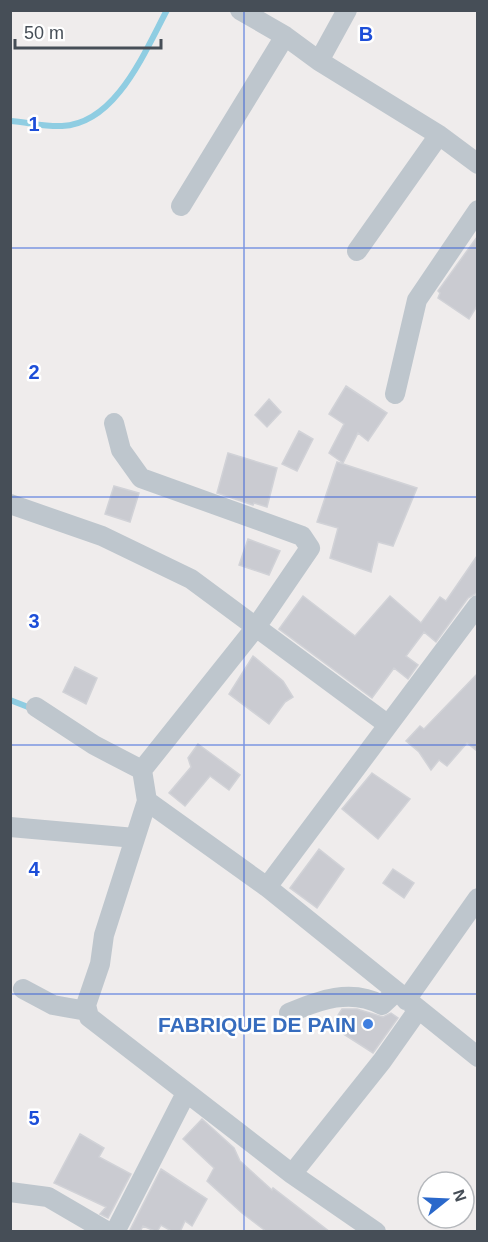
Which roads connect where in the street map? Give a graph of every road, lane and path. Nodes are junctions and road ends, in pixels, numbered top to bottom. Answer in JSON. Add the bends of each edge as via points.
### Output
{"nodes":[{"id":1,"x":240,"y":10,"type":"edge"},
{"id":2,"x":347,"y":10,"type":"edge"},
{"id":3,"x":285,"y":36,"type":"junction"},
{"id":4,"x":320,"y":61,"type":"junction"},
{"id":5,"x":439,"y":135,"type":"junction"},
{"id":6,"x":477,"y":164,"type":"edge"},
{"id":7,"x":181,"y":206,"type":"dead end"},
{"id":8,"x":477,"y":210,"type":"edge"},
{"id":9,"x":357,"y":251,"type":"dead end"},
{"id":10,"x":395,"y":394,"type":"dead end"},
{"id":11,"x":114,"y":423,"type":"dead end"},
{"id":12,"x":10,"y":504,"type":"edge"},
{"id":13,"x":477,"y":605,"type":"edge"},
{"id":14,"x":256,"y":627,"type":"junction"},
{"id":15,"x":36,"y":707,"type":"dead end"},
{"id":16,"x":387,"y":724,"type":"junction"},
{"id":17,"x":142,"y":770,"type":"junction"},
{"id":18,"x":147,"y":801,"type":"junction"},
{"id":19,"x":10,"y":827,"type":"edge"},
{"id":20,"x":135,"y":838,"type":"junction"},
{"id":21,"x":267,"y":887,"type":"junction"},
{"id":22,"x":477,"y":898,"type":"edge"},
{"id":23,"x":23,"y":989,"type":"dead end"},
{"id":24,"x":407,"y":1001,"type":"junction"},
{"id":25,"x":87,"y":1011,"type":"junction"},
{"id":26,"x":289,"y":1013,"type":"dead end"},
{"id":27,"x":477,"y":1057,"type":"edge"},
{"id":28,"x":186,"y":1093,"type":"junction"},
{"id":29,"x":292,"y":1174,"type":"junction"},
{"id":30,"x":10,"y":1192,"type":"edge"},
{"id":31,"x":108,"y":1232,"type":"edge"},
{"id":32,"x":115,"y":1232,"type":"edge"},
{"id":33,"x":376,"y":1232,"type":"edge"}],
"edges":[{"from":1,"to":3,"type":"street"},
{"from":2,"to":4,"type":"street"},
{"from":3,"to":4,"type":"street"},
{"from":3,"to":7,"type":"street"},
{"from":4,"to":5,"type":"street"},
{"from":5,"to":6,"type":"street"},
{"from":5,"to":9,"type":"street"},
{"from":8,"to":10,"type":"street","via":[[417,300]]},
{"from":11,"to":14,"type":"street","via":[[121,450],[141,478],[302,536],[308,542],[310,548]]},
{"from":12,"to":14,"type":"street","via":[[102,536],[191,579]]},
{"from":13,"to":16,"type":"street"},
{"from":14,"to":16,"type":"street"},
{"from":14,"to":17,"type":"street"},
{"from":15,"to":17,"type":"street","via":[[94,745]]},
{"from":16,"to":21,"type":"street"},
{"from":17,"to":18,"type":"street"},
{"from":18,"to":20,"type":"street"},
{"from":18,"to":21,"type":"street"},
{"from":19,"to":20,"type":"street"},
{"from":20,"to":25,"type":"street","via":[[104,935]]},
{"from":21,"to":24,"type":"street"},
{"from":22,"to":24,"type":"street"},
{"from":23,"to":25,"type":"street","via":[[53,1005]]},
{"from":24,"to":26,"type":"street","via":[[382,1005],[340,996],[324,998]]},
{"from":24,"to":27,"type":"street"},
{"from":24,"to":29,"type":"street","via":[[382,1061]]},
{"from":25,"to":28,"type":"street","via":[[122,1044]]},
{"from":28,"to":29,"type":"street"},
{"from":28,"to":32,"type":"street"},
{"from":29,"to":33,"type":"street"},
{"from":30,"to":31,"type":"street","via":[[48,1197]]}]}
